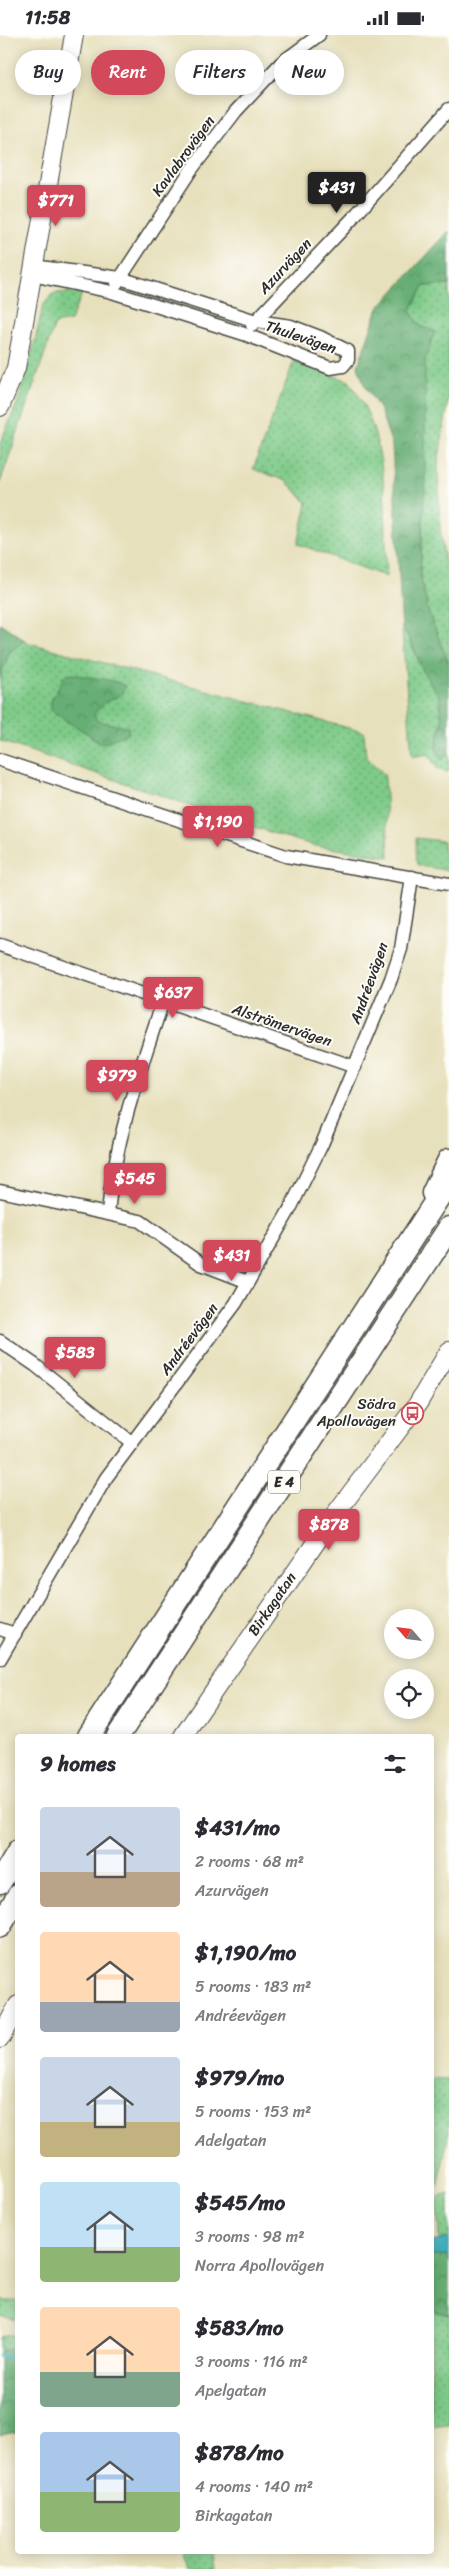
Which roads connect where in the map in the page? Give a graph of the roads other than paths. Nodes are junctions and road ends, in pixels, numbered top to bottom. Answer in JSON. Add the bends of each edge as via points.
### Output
{"nodes":[{"id":1,"x":74,"y":35,"type":"edge"},
{"id":2,"x":319,"y":35,"type":"edge"},
{"id":3,"x":449,"y":109,"type":"edge"},
{"id":4,"x":32,"y":271,"type":"junction"},
{"id":5,"x":120,"y":278,"type":"junction"},
{"id":6,"x":112,"y":292,"type":"junction"},
{"id":7,"x":256,"y":321,"type":"junction"},
{"id":8,"x":244,"y":334,"type":"junction"},
{"id":9,"x":0,"y":407,"type":"edge"},
{"id":10,"x":0,"y":760,"type":"edge"},
{"id":11,"x":412,"y":877,"type":"junction"},
{"id":12,"x":449,"y":884,"type":"edge"},
{"id":13,"x":0,"y":945,"type":"edge"},
{"id":14,"x":164,"y":1001,"type":"junction"},
{"id":15,"x":355,"y":1067,"type":"junction"},
{"id":16,"x":449,"y":1160,"type":"edge"},
{"id":17,"x":449,"y":1181,"type":"edge"},
{"id":18,"x":0,"y":1191,"type":"edge"},
{"id":19,"x":108,"y":1212,"type":"junction"},
{"id":20,"x":449,"y":1228,"type":"edge"},
{"id":21,"x":390,"y":1276,"type":"junction"},
{"id":22,"x":248,"y":1282,"type":"junction"},
{"id":23,"x":0,"y":1341,"type":"edge"},
{"id":24,"x":449,"y":1351,"type":"edge"},
{"id":25,"x":131,"y":1442,"type":"junction"},
{"id":26,"x":0,"y":1629,"type":"edge"},
{"id":27,"x":15,"y":1634,"type":"junction"},
{"id":28,"x":0,"y":1659,"type":"edge"},
{"id":29,"x":90,"y":1734,"type":"edge"},
{"id":30,"x":119,"y":1734,"type":"edge"},
{"id":31,"x":184,"y":1734,"type":"edge"},
{"id":32,"x":15,"y":1857,"type":"edge"},
{"id":33,"x":0,"y":1882,"type":"edge"},
{"id":34,"x":15,"y":1901,"type":"edge"},
{"id":35,"x":0,"y":1926,"type":"edge"},
{"id":36,"x":15,"y":2011,"type":"edge"},
{"id":37,"x":0,"y":2039,"type":"edge"}],
"edges":[{"from":1,"to":4,"type":"street"},
{"from":2,"to":5,"type":"street","name":"Kavlabrovägen","via":[[281,63],[236,111],[191,171]]},
{"from":3,"to":7,"type":"street","name":"Azurvägen"},
{"from":4,"to":5,"type":"street","name":"Thulevägen"},
{"from":4,"to":6,"type":"street","name":"Thulevägen"},
{"from":4,"to":9,"type":"street","via":[[16,368]]},
{"from":5,"to":6,"type":"street","name":"Kavlabrovägen"},
{"from":5,"to":7,"type":"street","name":"Thulevägen"},
{"from":6,"to":8,"type":"street","name":"Thulevägen"},
{"from":7,"to":8,"type":"street","name":"Azurvägen"},
{"from":7,"to":8,"type":"street","name":"Thulevägen","via":[[291,326],[320,337],[348,351],[348,360],[343,366],[330,368]]},
{"from":10,"to":11,"type":"street","via":[[286,856]]},
{"from":11,"to":12,"type":"street"},
{"from":11,"to":15,"type":"street","name":"Andréevägen","via":[[401,949]]},
{"from":13,"to":14,"type":"street","name":"Alströmervägen"},
{"from":14,"to":15,"type":"street","name":"Alströmervägen"},
{"from":14,"to":19,"type":"street","via":[[136,1080],[111,1181]]},
{"from":15,"to":22,"type":"street","name":"Andréevägen","via":[[290,1209]]},
{"from":16,"to":21,"type":"highway"},
{"from":17,"to":21,"type":"highway","number":"E 4"},
{"from":18,"to":19,"type":"street"},
{"from":19,"to":22,"type":"street","via":[[140,1221],[201,1264]]},
{"from":20,"to":30,"type":"highway","number":"E 4"},
{"from":21,"to":29,"type":"highway","number":"E 4"},
{"from":22,"to":25,"type":"street","name":"Andréevägen","via":[[236,1303]]},
{"from":23,"to":25,"type":"street"},
{"from":24,"to":31,"type":"street","name":"Birkagatan","via":[[417,1405],[320,1535]]},
{"from":25,"to":27,"type":"street","name":"Andréevägen","via":[[87,1508]]},
{"from":26,"to":27,"type":"street"},
{"from":27,"to":28,"type":"street","name":"Andréevägen"},
{"from":32,"to":33,"type":"highway"},
{"from":34,"to":35,"type":"highway"},
{"from":36,"to":37,"type":"street"}]}
